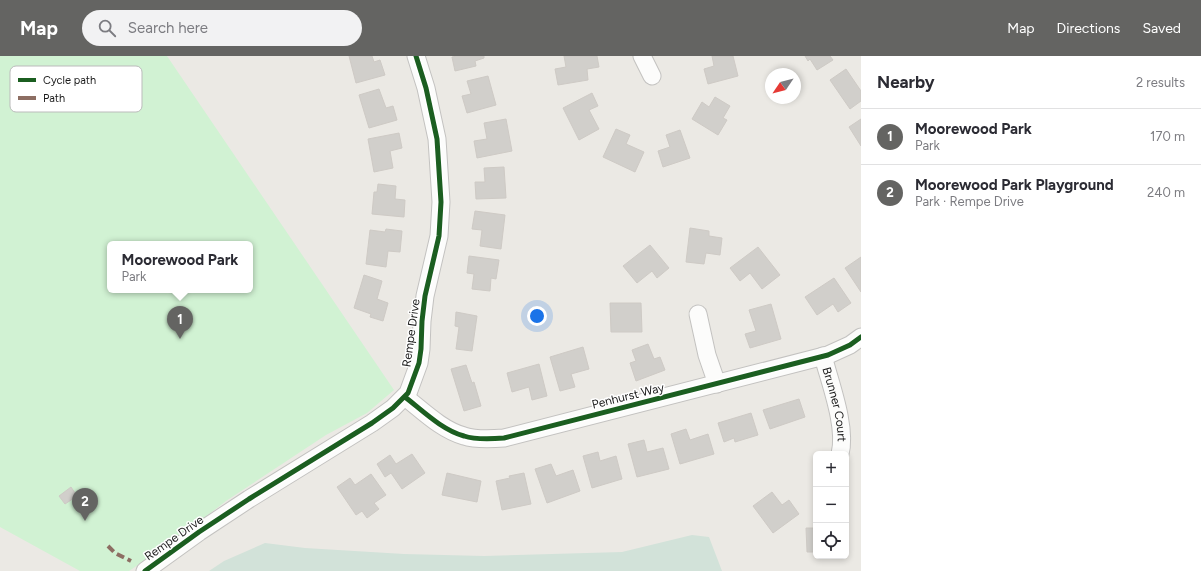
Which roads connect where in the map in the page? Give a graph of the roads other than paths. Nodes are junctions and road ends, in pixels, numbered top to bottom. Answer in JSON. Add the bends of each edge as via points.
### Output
{"nodes":[{"id":1,"x":416,"y":56,"type":"edge"},
{"id":2,"x":642,"y":56,"type":"edge"},
{"id":3,"x":652,"y":76,"type":"dead end"},
{"id":4,"x":698,"y":314,"type":"dead end"},
{"id":5,"x":861,"y":337,"type":"edge"},
{"id":6,"x":823,"y":356,"type":"junction"},
{"id":7,"x":717,"y":384,"type":"junction"},
{"id":8,"x":405,"y":398,"type":"junction"},
{"id":9,"x":840,"y":451,"type":"edge"},
{"id":10,"x":145,"y":571,"type":"edge"}],
"edges":[{"from":1,"to":8,"type":"street","name":"Rempe Drive","via":[[437,140],[441,202],[439,236],[425,296],[419,362]]},
{"from":2,"to":3,"type":"street"},
{"from":4,"to":7,"type":"street","via":[[707,355]]},
{"from":5,"to":6,"type":"street","name":"Penhurst Way","via":[[850,345]]},
{"from":6,"to":7,"type":"street","name":"Penhurst Way"},
{"from":6,"to":9,"type":"street","name":"Brunner Court","via":[[837,408],[842,438]]},
{"from":7,"to":8,"type":"street","name":"Penhurst Way","via":[[504,438],[465,436],[452,431]]},
{"from":8,"to":10,"type":"street","name":"Rempe Drive","via":[[372,423],[199,532]]}]}
